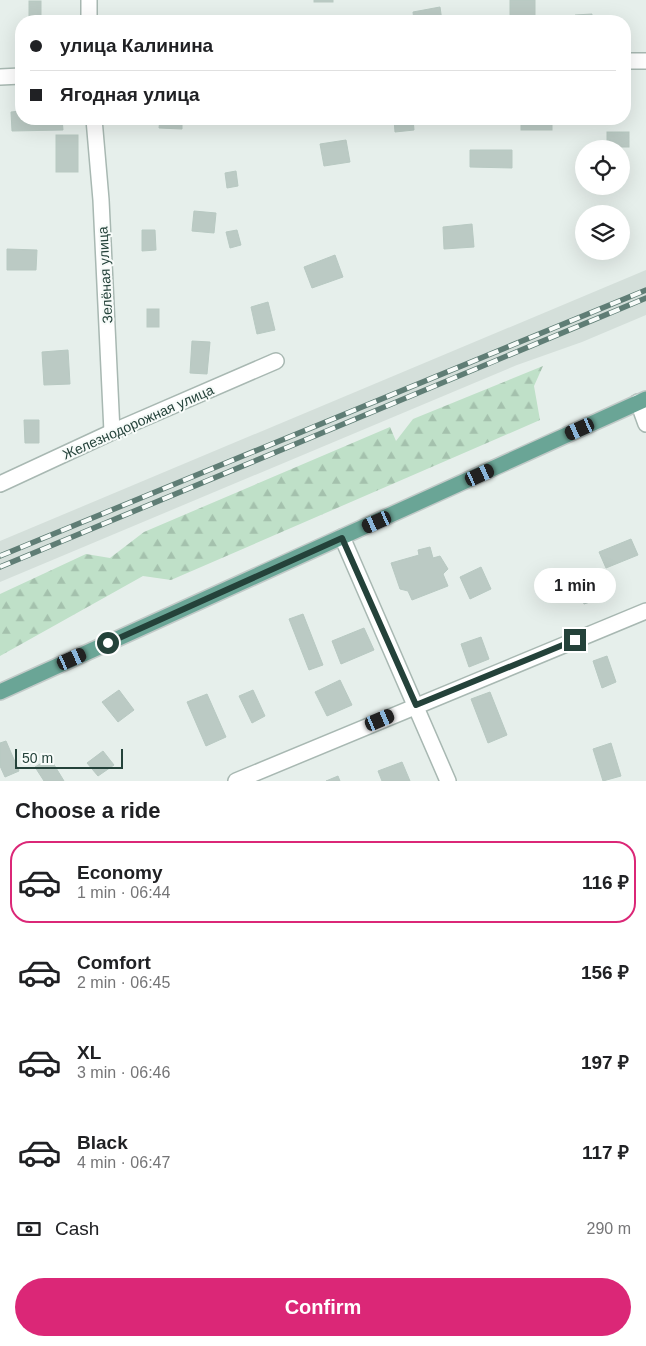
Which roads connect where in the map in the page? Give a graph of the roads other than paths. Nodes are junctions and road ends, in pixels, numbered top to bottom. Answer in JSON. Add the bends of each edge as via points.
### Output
{"nodes":[{"id":1,"x":89,"y":0,"type":"edge"},
{"id":2,"x":89,"y":15,"type":"edge"},
{"id":3,"x":631,"y":61,"type":"edge"},
{"id":4,"x":646,"y":61,"type":"edge"},
{"id":5,"x":15,"y":76,"type":"edge"},
{"id":6,"x":0,"y":77,"type":"edge"},
{"id":7,"x":95,"y":125,"type":"edge"},
{"id":8,"x":276,"y":361,"type":"dead end"},
{"id":9,"x":642,"y":401,"type":"edge"},
{"id":10,"x":646,"y":424,"type":"edge"},
{"id":11,"x":112,"y":432,"type":"junction"},
{"id":12,"x":0,"y":484,"type":"edge"},
{"id":13,"x":342,"y":538,"type":"junction"},
{"id":14,"x":646,"y":611,"type":"edge"},
{"id":15,"x":0,"y":692,"type":"edge"},
{"id":16,"x":416,"y":705,"type":"junction"},
{"id":17,"x":236,"y":781,"type":"edge"},
{"id":18,"x":448,"y":781,"type":"edge"}],
"edges":[{"from":1,"to":2,"type":"street"},
{"from":3,"to":4,"type":"street"},
{"from":5,"to":6,"type":"street"},
{"from":7,"to":11,"type":"street","name":"Зелёная улица"},
{"from":8,"to":11,"type":"street","name":"Железнодорожная улица"},
{"from":9,"to":10,"type":"street"},
{"from":9,"to":13,"type":"main road"},
{"from":11,"to":12,"type":"street","name":"Железнодорожная улица"},
{"from":13,"to":15,"type":"main road"},
{"from":13,"to":16,"type":"street"},
{"from":14,"to":16,"type":"street"},
{"from":16,"to":17,"type":"street"},
{"from":16,"to":18,"type":"street"}]}
